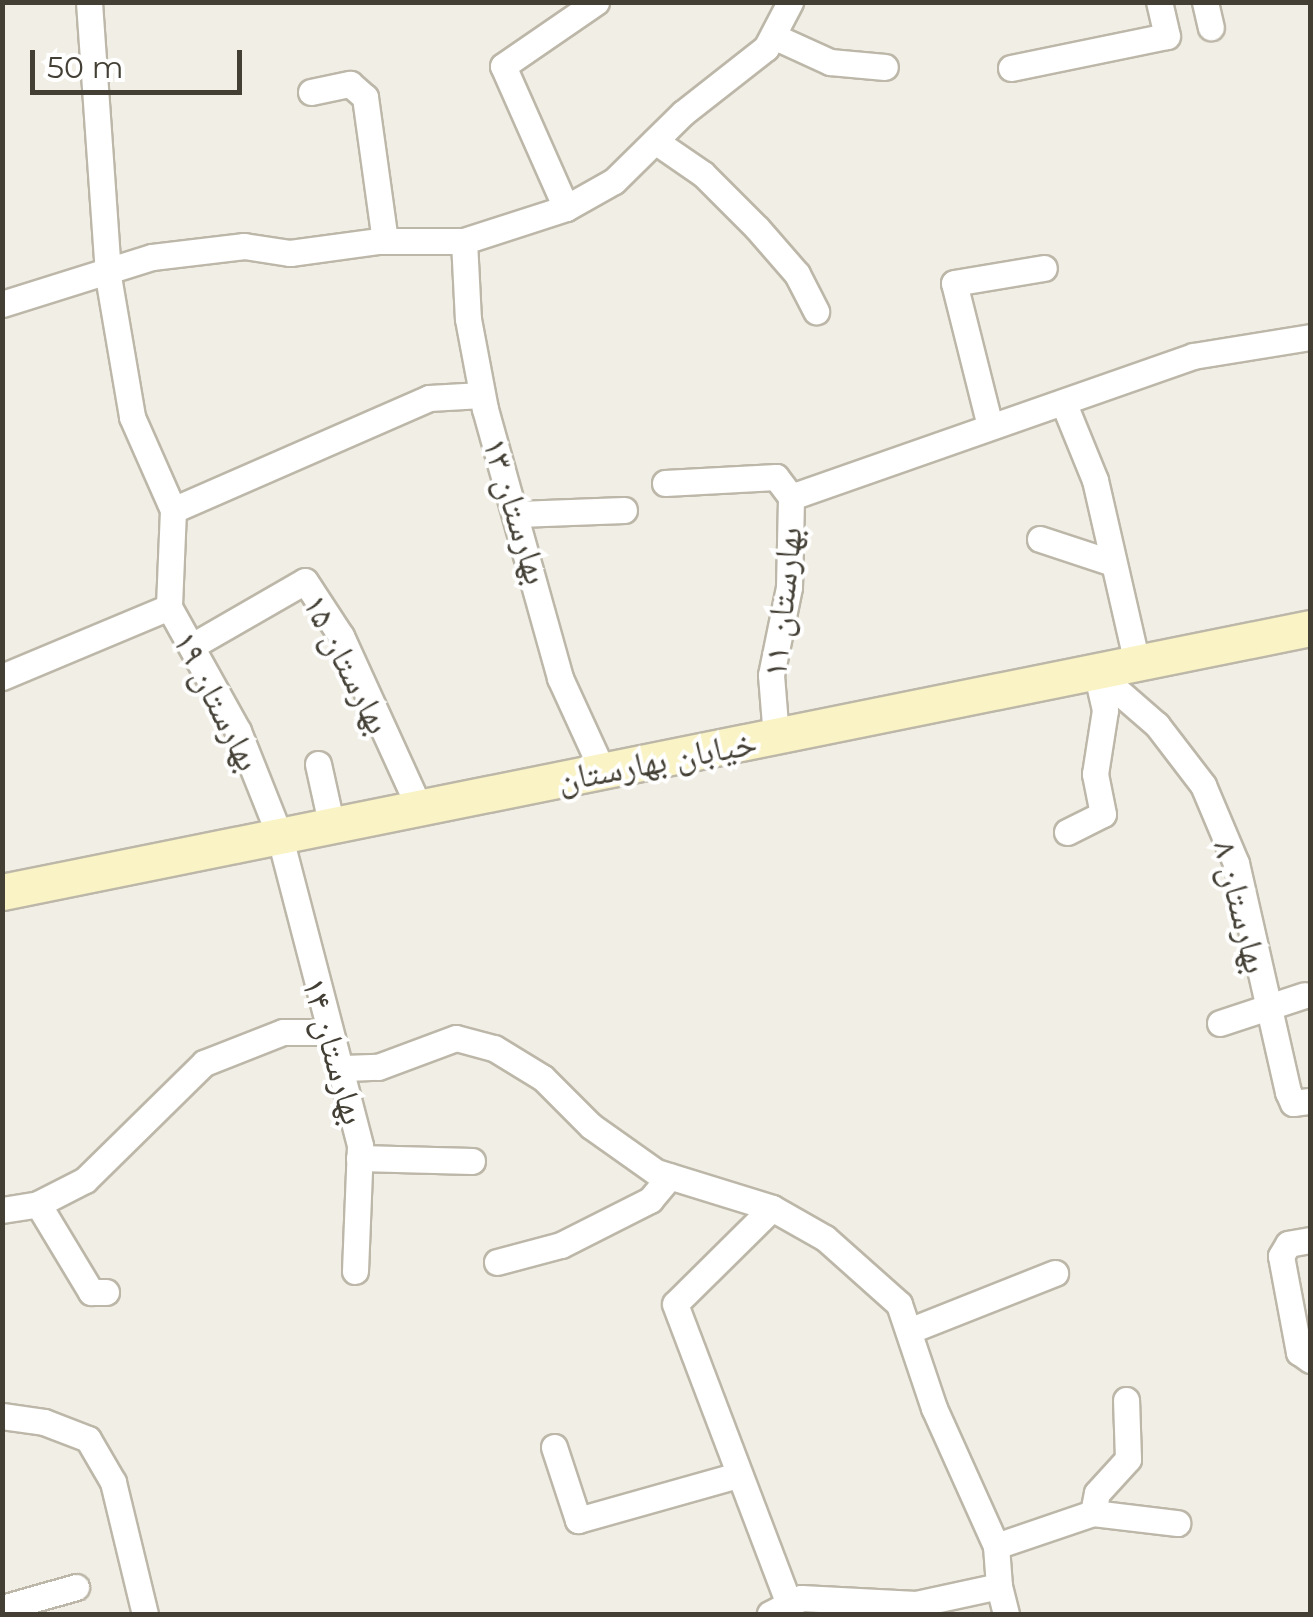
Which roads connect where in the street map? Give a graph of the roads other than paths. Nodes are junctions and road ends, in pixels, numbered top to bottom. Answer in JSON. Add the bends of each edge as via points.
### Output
{"nodes":[{"id":1,"x":88,"y":2,"type":"edge"},
{"id":2,"x":596,"y":2,"type":"edge"},
{"id":3,"x":790,"y":2,"type":"edge"},
{"id":4,"x":1159,"y":2,"type":"edge"},
{"id":5,"x":772,"y":36,"type":"junction"},
{"id":6,"x":885,"y":67,"type":"dead end"},
{"id":7,"x":1011,"y":68,"type":"dead end"},
{"id":8,"x":311,"y":92,"type":"dead end"},
{"id":9,"x":655,"y":141,"type":"junction"},
{"id":10,"x":566,"y":208,"type":"junction"},
{"id":11,"x":386,"y":241,"type":"junction"},
{"id":12,"x":464,"y":241,"type":"junction"},
{"id":13,"x":1044,"y":268,"type":"dead end"},
{"id":14,"x":108,"y":276,"type":"junction"},
{"id":15,"x":2,"y":304,"type":"edge"},
{"id":16,"x":816,"y":310,"type":"dead end"},
{"id":17,"x":1310,"y":337,"type":"edge"},
{"id":18,"x":482,"y":395,"type":"junction"},
{"id":19,"x":1064,"y":404,"type":"junction"},
{"id":20,"x":990,"y":426,"type":"junction"},
{"id":21,"x":665,"y":483,"type":"dead end"},
{"id":22,"x":791,"y":497,"type":"junction"},
{"id":23,"x":173,"y":510,"type":"junction"},
{"id":24,"x":624,"y":510,"type":"dead end"},
{"id":25,"x":518,"y":514,"type":"junction"},
{"id":26,"x":1040,"y":540,"type":"dead end"},
{"id":27,"x":1113,"y":562,"type":"junction"},
{"id":28,"x":169,"y":606,"type":"junction"},
{"id":29,"x":1310,"y":628,"type":"edge"},
{"id":30,"x":192,"y":646,"type":"junction"},
{"id":31,"x":1138,"y":664,"type":"junction"},
{"id":32,"x":1096,"y":672,"type":"junction"},
{"id":33,"x":2,"y":678,"type":"edge"},
{"id":34,"x":776,"y":737,"type":"junction"},
{"id":35,"x":318,"y":764,"type":"dead end"},
{"id":36,"x":602,"y":772,"type":"junction"},
{"id":37,"x":420,"y":809,"type":"junction"},
{"id":38,"x":332,"y":827,"type":"junction"},
{"id":39,"x":1068,"y":832,"type":"dead end"},
{"id":40,"x":279,"y":834,"type":"junction"},
{"id":41,"x":2,"y":892,"type":"edge"},
{"id":42,"x":1305,"y":996,"type":"dead end"},
{"id":43,"x":1267,"y":1009,"type":"junction"},
{"id":44,"x":1220,"y":1023,"type":"dead end"},
{"id":45,"x":328,"y":1032,"type":"junction"},
{"id":46,"x":344,"y":1068,"type":"junction"},
{"id":47,"x":1310,"y":1101,"type":"edge"},
{"id":48,"x":359,"y":1158,"type":"junction"},
{"id":49,"x":472,"y":1161,"type":"dead end"},
{"id":50,"x":670,"y":1176,"type":"junction"},
{"id":51,"x":38,"y":1204,"type":"junction"},
{"id":52,"x":772,"y":1208,"type":"junction"},
{"id":53,"x":2,"y":1210,"type":"edge"},
{"id":54,"x":1310,"y":1240,"type":"edge"},
{"id":55,"x":497,"y":1262,"type":"dead end"},
{"id":56,"x":355,"y":1272,"type":"dead end"},
{"id":57,"x":1055,"y":1274,"type":"dead end"},
{"id":58,"x":106,"y":1292,"type":"dead end"},
{"id":59,"x":912,"y":1330,"type":"junction"},
{"id":60,"x":1310,"y":1360,"type":"edge"},
{"id":61,"x":1126,"y":1400,"type":"dead end"},
{"id":62,"x":2,"y":1416,"type":"edge"},
{"id":63,"x":554,"y":1447,"type":"dead end"},
{"id":64,"x":738,"y":1474,"type":"junction"},
{"id":65,"x":1094,"y":1513,"type":"junction"},
{"id":66,"x":1176,"y":1523,"type":"dead end"},
{"id":67,"x":996,"y":1553,"type":"junction"},
{"id":68,"x":76,"y":1586,"type":"dead end"},
{"id":69,"x":999,"y":1586,"type":"junction"},
{"id":70,"x":2,"y":1608,"type":"edge"},
{"id":71,"x":795,"y":1608,"type":"edge"},
{"id":72,"x":145,"y":1614,"type":"edge"},
{"id":73,"x":1006,"y":1614,"type":"edge"}],
"edges":[{"from":1,"to":14,"type":"street","name":"بهارستان ۱۹"},
{"from":2,"to":10,"type":"street","via":[[503,66]]},
{"from":3,"to":5,"type":"street"},
{"from":4,"to":7,"type":"street","via":[[1168,36]]},
{"from":5,"to":6,"type":"street","via":[[830,62]]},
{"from":5,"to":9,"type":"street"},
{"from":8,"to":11,"type":"street","via":[[350,84],[365,97]]},
{"from":9,"to":10,"type":"street","via":[[614,181]]},
{"from":9,"to":16,"type":"street","via":[[703,174],[756,228],[797,274]]},
{"from":10,"to":12,"type":"street"},
{"from":11,"to":12,"type":"street"},
{"from":11,"to":14,"type":"street","via":[[290,254],[244,246],[152,258]]},
{"from":12,"to":18,"type":"street","name":"بهارستان ۱۳","via":[[468,319]]},
{"from":13,"to":20,"type":"street","via":[[954,283]]},
{"from":14,"to":15,"type":"street"},
{"from":14,"to":23,"type":"street","name":"بهارستان ۱۹","via":[[132,416]]},
{"from":17,"to":19,"type":"street","name":"بهارستان ۱۱","via":[[1193,356]]},
{"from":18,"to":23,"type":"street","via":[[429,398]]},
{"from":18,"to":25,"type":"street","name":"بهارستان ۱۳"},
{"from":19,"to":20,"type":"street","name":"بهارستان ۱۱"},
{"from":19,"to":27,"type":"street","via":[[1095,480]]},
{"from":20,"to":22,"type":"street","name":"بهارستان ۱۱"},
{"from":21,"to":22,"type":"street","via":[[776,477]]},
{"from":22,"to":34,"type":"street","name":"بهارستان ۱۱","via":[[790,587],[771,675]]},
{"from":23,"to":28,"type":"street","name":"بهارستان ۱۹"},
{"from":24,"to":25,"type":"street"},
{"from":25,"to":36,"type":"street","name":"بهارستان ۱۳","via":[[560,678]]},
{"from":26,"to":27,"type":"street"},
{"from":27,"to":31,"type":"street"},
{"from":28,"to":30,"type":"street","name":"بهارستان ۱۹"},
{"from":28,"to":33,"type":"street"},
{"from":29,"to":31,"type":"main road","name":"خیابان بهارستان"},
{"from":30,"to":37,"type":"street","name":"بهارستان ۱۵","via":[[306,581],[341,636]]},
{"from":30,"to":40,"type":"street","name":"بهارستان ۱۹","via":[[238,731]]},
{"from":31,"to":32,"type":"main road","name":"خیابان بهارستان"},
{"from":32,"to":34,"type":"main road","name":"خیابان بهارستان"},
{"from":32,"to":39,"type":"street","via":[[1106,710],[1095,774],[1102,814]]},
{"from":32,"to":43,"type":"street","name":"بهارستان ۸","via":[[1156,725],[1203,784],[1236,863]]},
{"from":34,"to":36,"type":"main road","name":"خیابان بهارستان"},
{"from":35,"to":38,"type":"street"},
{"from":36,"to":37,"type":"main road","name":"خیابان بهارستان"},
{"from":37,"to":38,"type":"main road","name":"خیابان بهارستان"},
{"from":38,"to":40,"type":"main road","name":"خیابان بهارستان"},
{"from":40,"to":41,"type":"main road","name":"خیابان بهارستان"},
{"from":40,"to":45,"type":"street","name":"بهارستان ۱۴"},
{"from":42,"to":43,"type":"street"},
{"from":43,"to":44,"type":"street"},
{"from":43,"to":47,"type":"street","name":"بهارستان ۸","via":[[1293,1103]]},
{"from":45,"to":46,"type":"street","name":"بهارستان ۱۴"},
{"from":45,"to":51,"type":"street","via":[[283,1032],[204,1063],[85,1180]]},
{"from":46,"to":48,"type":"street","name":"بهارستان ۱۴"},
{"from":46,"to":50,"type":"street","via":[[378,1067],[456,1038],[494,1048],[543,1078],[591,1126]]},
{"from":48,"to":49,"type":"street"},
{"from":48,"to":56,"type":"street","name":"بهارستان ۱۴"},
{"from":50,"to":52,"type":"street"},
{"from":50,"to":55,"type":"street","via":[[650,1200],[561,1245]]},
{"from":51,"to":53,"type":"street"},
{"from":51,"to":58,"type":"street","via":[[92,1292]]},
{"from":52,"to":59,"type":"street","via":[[862,1266],[899,1304]]},
{"from":52,"to":64,"type":"street","via":[[675,1299]]},
{"from":54,"to":60,"type":"street","via":[[1288,1244],[1281,1256],[1299,1352]]},
{"from":57,"to":59,"type":"street"},
{"from":59,"to":67,"type":"street","via":[[934,1408]]},
{"from":61,"to":65,"type":"street","via":[[1128,1459],[1096,1493]]},
{"from":62,"to":72,"type":"street","via":[[44,1422],[88,1440],[113,1482]]},
{"from":63,"to":64,"type":"street","via":[[578,1520]]},
{"from":64,"to":71,"type":"street"},
{"from":65,"to":66,"type":"street"},
{"from":65,"to":67,"type":"street"},
{"from":67,"to":69,"type":"street"},
{"from":68,"to":70,"type":"street"},
{"from":69,"to":71,"type":"street","via":[[916,1604]]},
{"from":69,"to":73,"type":"street"}]}
